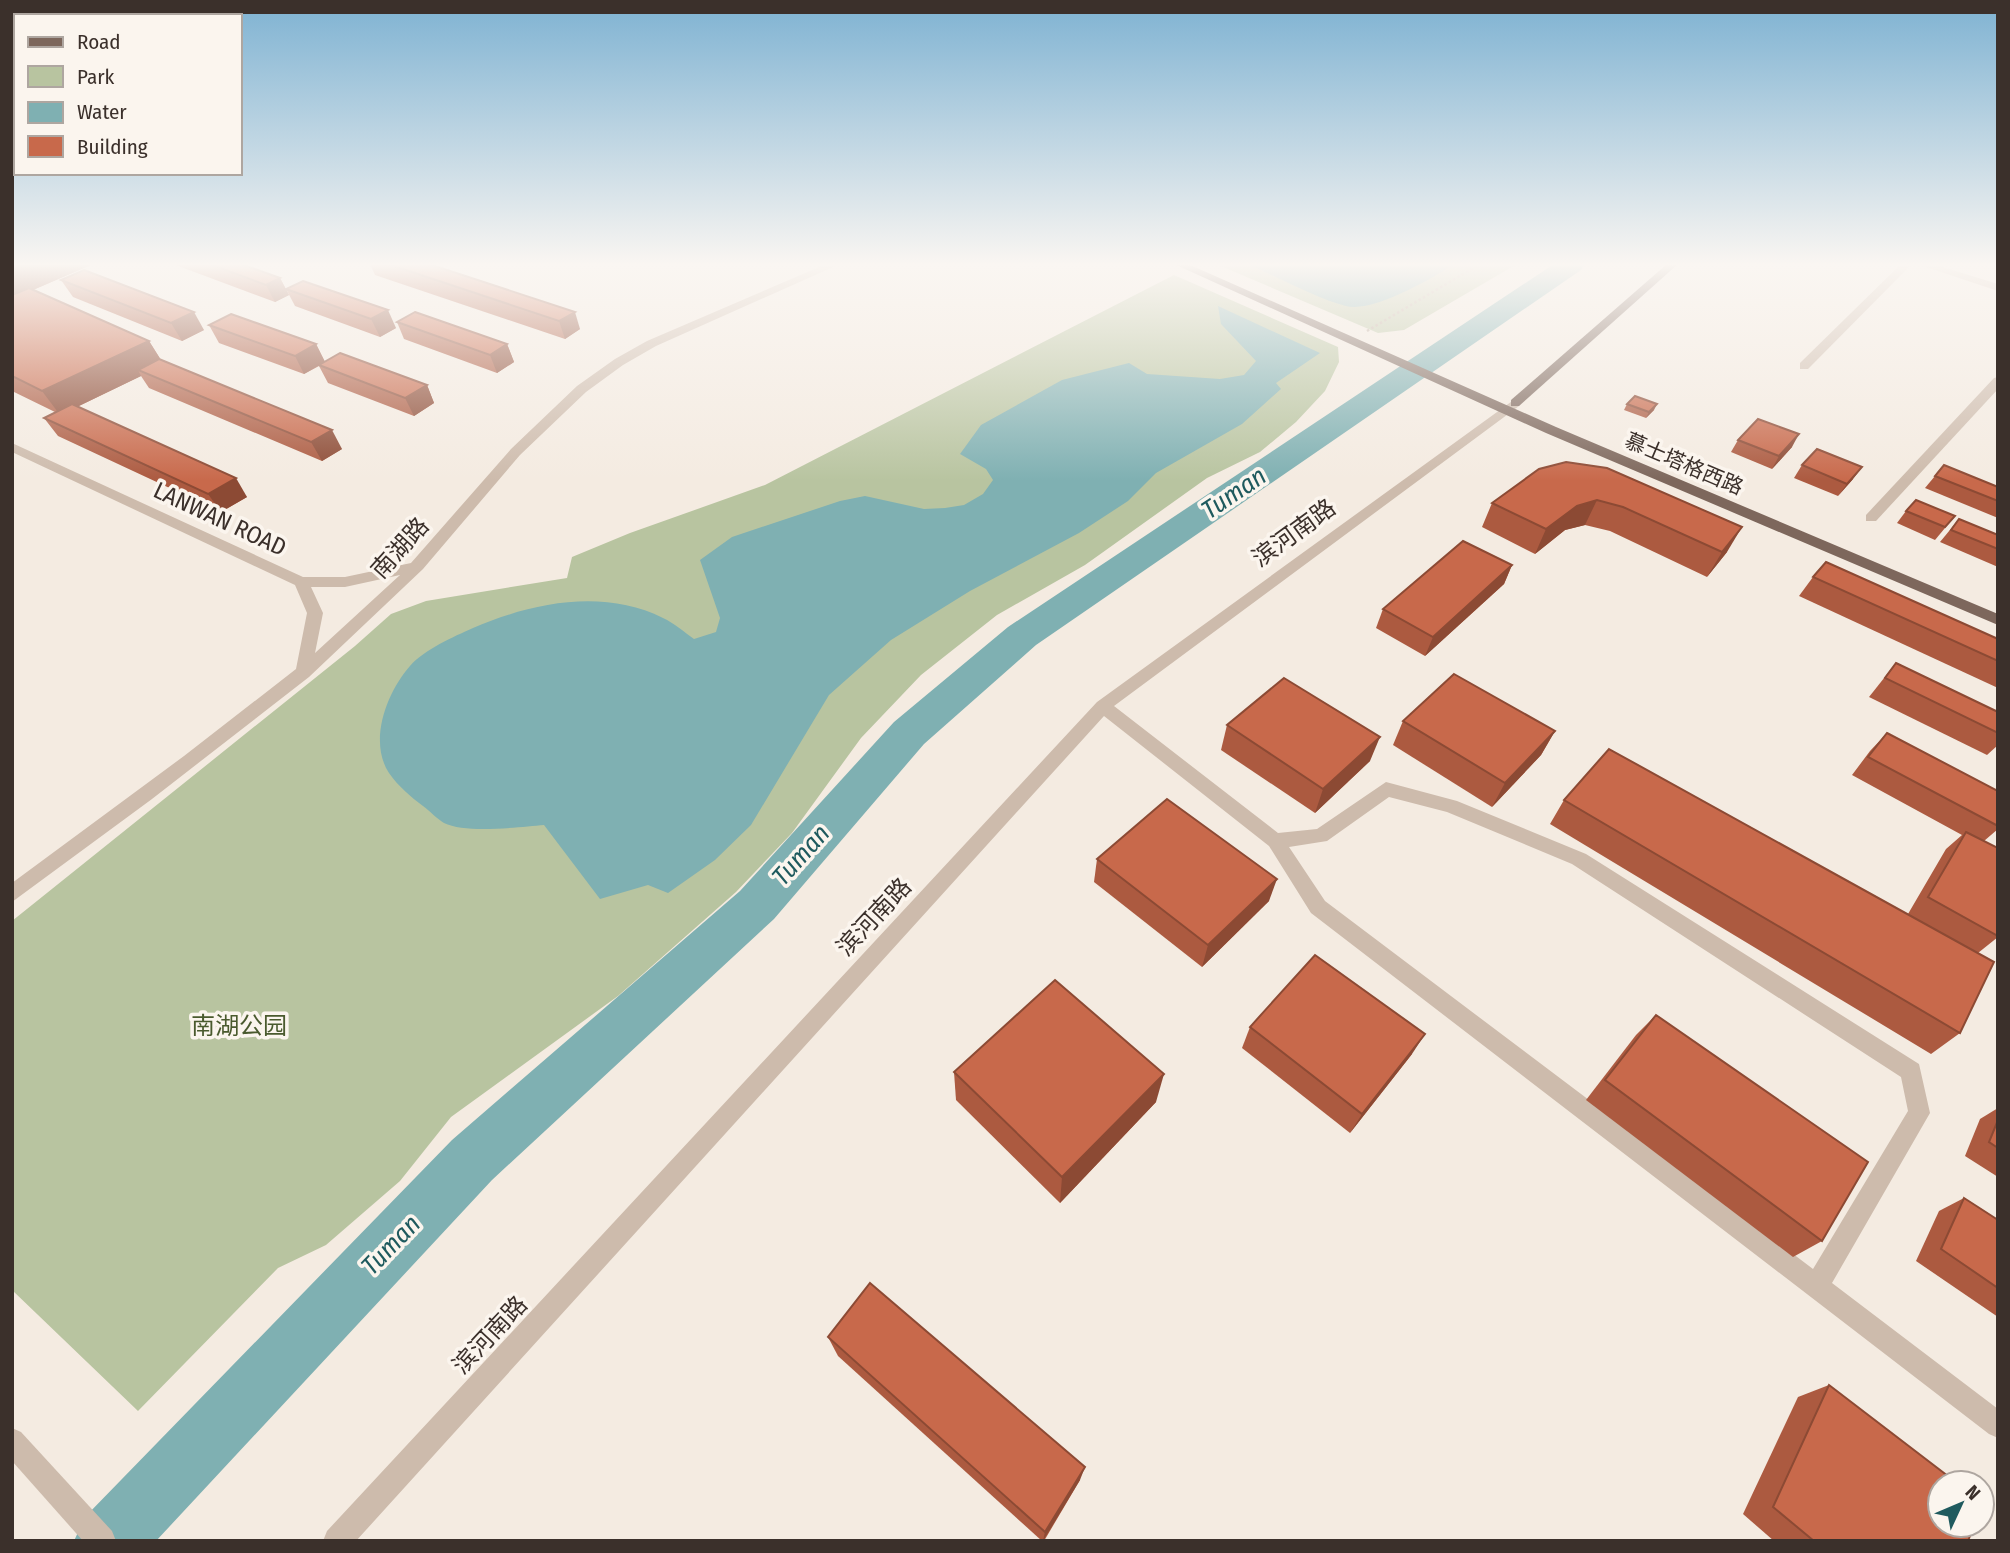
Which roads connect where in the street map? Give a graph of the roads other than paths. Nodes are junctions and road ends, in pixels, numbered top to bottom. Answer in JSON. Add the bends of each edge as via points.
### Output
{"nodes":[{"id":1,"x":669,"y":336,"type":"edge"},
{"id":2,"x":1356,"y":336,"type":"edge"},
{"id":3,"x":1357,"y":336,"type":"edge"},
{"id":4,"x":1590,"y":336,"type":"edge"},
{"id":5,"x":1834,"y":336,"type":"edge"},
{"id":6,"x":1360,"y":338,"type":"junction"},
{"id":7,"x":1804,"y":366,"type":"dead end"},
{"id":8,"x":1996,"y":386,"type":"edge"},
{"id":9,"x":1510,"y":406,"type":"junction"},
{"id":10,"x":12,"y":447,"type":"edge"},
{"id":11,"x":1871,"y":518,"type":"dead end"},
{"id":12,"x":418,"y":566,"type":"junction"},
{"id":13,"x":301,"y":582,"type":"junction"},
{"id":14,"x":1998,"y":609,"type":"edge"},
{"id":15,"x":1998,"y":620,"type":"edge"},
{"id":16,"x":303,"y":673,"type":"junction"},
{"id":17,"x":1103,"y":706,"type":"junction"},
{"id":18,"x":1275,"y":841,"type":"junction"},
{"id":19,"x":12,"y":894,"type":"edge"},
{"id":20,"x":1816,"y":1287,"type":"junction"},
{"id":21,"x":1998,"y":1425,"type":"edge"},
{"id":22,"x":12,"y":1441,"type":"edge"},
{"id":23,"x":102,"y":1541,"type":"edge"},
{"id":24,"x":337,"y":1541,"type":"edge"}],
"edges":[{"from":1,"to":12,"type":"street","name":"南湖路","via":[[618,363],[558,411],[503,463]]},
{"from":2,"to":6,"type":"main road"},
{"from":3,"to":6,"type":"main road"},
{"from":4,"to":9,"type":"main road"},
{"from":5,"to":7,"type":"street"},
{"from":6,"to":9,"type":"main road","name":"慕士塔格西路"},
{"from":8,"to":11,"type":"street"},
{"from":9,"to":14,"type":"main road","name":"慕士塔格西路"},
{"from":9,"to":15,"type":"main road","name":"慕士塔格西路"},
{"from":9,"to":17,"type":"street","name":"滨河南路"},
{"from":10,"to":13,"type":"street","name":"LANWAN ROAD"},
{"from":12,"to":13,"type":"street","name":"LANWAN ROAD","via":[[345,582]]},
{"from":12,"to":16,"type":"street","name":"南湖路"},
{"from":13,"to":16,"type":"street","via":[[315,613]]},
{"from":16,"to":19,"type":"street","name":"南湖路"},
{"from":17,"to":18,"type":"street"},
{"from":17,"to":24,"type":"street","name":"滨河南路"},
{"from":18,"to":20,"type":"street","via":[[1318,907]]},
{"from":18,"to":20,"type":"street","via":[[1321,836],[1386,789],[1451,806],[1579,859],[1911,1071],[1919,1113]]},
{"from":20,"to":21,"type":"street"},
{"from":22,"to":23,"type":"street"}]}
